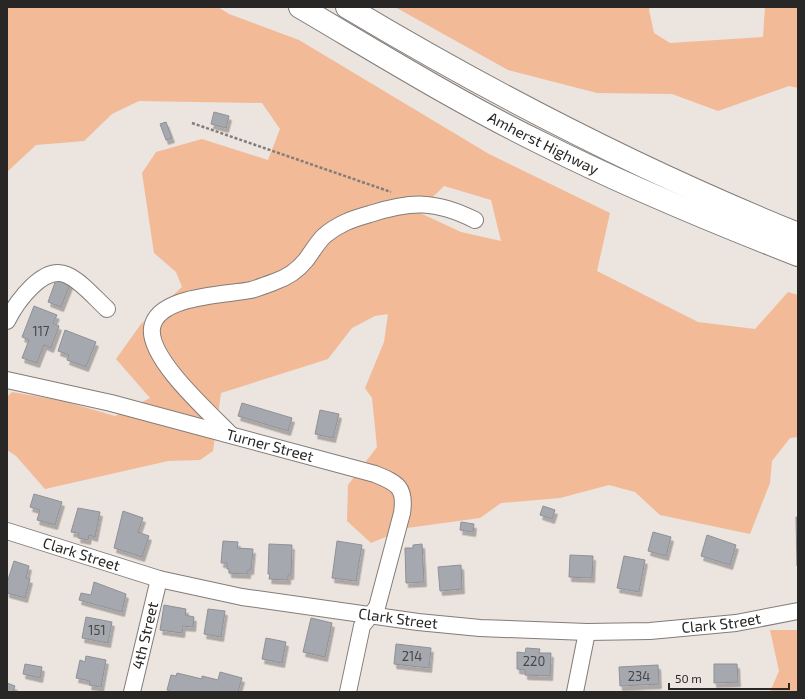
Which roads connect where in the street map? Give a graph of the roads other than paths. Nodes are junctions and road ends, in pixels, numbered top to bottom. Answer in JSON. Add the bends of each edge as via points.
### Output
{"nodes":[{"id":1,"x":300,"y":7,"type":"edge"},
{"id":2,"x":347,"y":7,"type":"edge"},
{"id":3,"x":475,"y":220,"type":"dead end"},
{"id":4,"x":798,"y":234,"type":"edge"},
{"id":5,"x":798,"y":255,"type":"edge"},
{"id":6,"x":107,"y":309,"type":"dead end"},
{"id":7,"x":7,"y":320,"type":"edge"},
{"id":8,"x":7,"y":380,"type":"edge"},
{"id":9,"x":231,"y":435,"type":"junction"},
{"id":10,"x":7,"y":531,"type":"edge"},
{"id":11,"x":159,"y":579,"type":"junction"},
{"id":12,"x":798,"y":611,"type":"edge"},
{"id":13,"x":372,"y":614,"type":"junction"},
{"id":14,"x":587,"y":632,"type":"junction"},
{"id":15,"x":132,"y":692,"type":"edge"},
{"id":16,"x":348,"y":692,"type":"edge"},
{"id":17,"x":575,"y":692,"type":"edge"}],
"edges":[{"from":1,"to":5,"type":"highway","name":"Amherst Highway","via":[[455,98],[542,144],[630,186]]},
{"from":2,"to":4,"type":"highway","name":"Amherst Highway","via":[[407,43],[574,132],[742,211]]},
{"from":3,"to":9,"type":"street","via":[[435,205],[397,205],[334,227],[322,237],[305,261],[289,275],[275,282],[251,290],[187,300],[160,313],[152,329],[159,354],[169,370]]},
{"from":6,"to":7,"type":"street","via":[[66,274],[56,273],[36,283],[23,296]]},
{"from":8,"to":9,"type":"street","name":"Turner Street","via":[[111,403]]},
{"from":9,"to":13,"type":"street","name":"Turner Street","via":[[375,474],[393,481],[400,488],[404,499],[402,513],[377,606]]},
{"from":10,"to":11,"type":"street","name":"Clark Street"},
{"from":11,"to":13,"type":"street","name":"Clark Street","via":[[242,597]]},
{"from":11,"to":15,"type":"street","name":"4th Street"},
{"from":12,"to":14,"type":"street","name":"Clark Street","via":[[736,623],[650,631]]},
{"from":13,"to":14,"type":"street","name":"Clark Street","via":[[418,622],[480,628]]},
{"from":13,"to":16,"type":"street","name":"Turner Street","via":[[362,626]]},
{"from":14,"to":17,"type":"street"}]}
